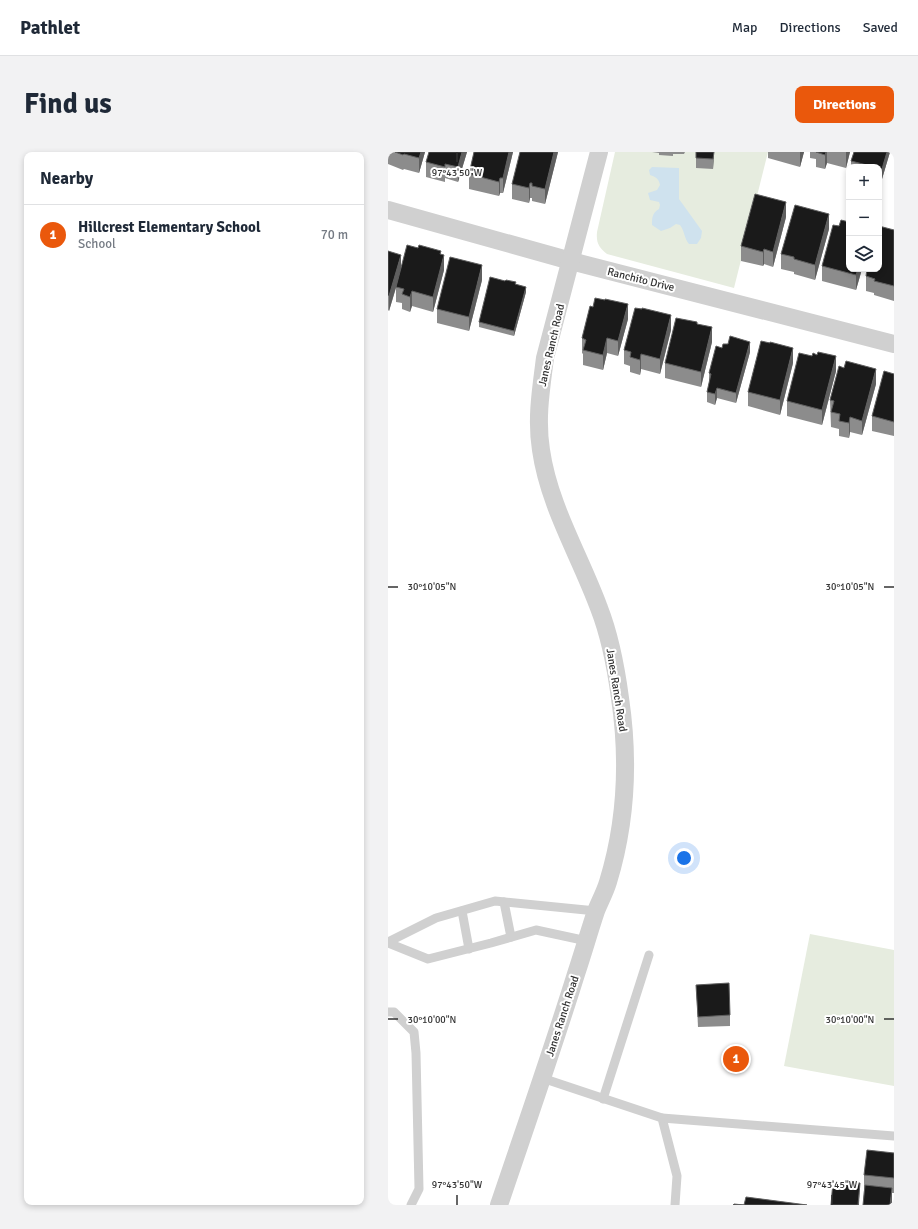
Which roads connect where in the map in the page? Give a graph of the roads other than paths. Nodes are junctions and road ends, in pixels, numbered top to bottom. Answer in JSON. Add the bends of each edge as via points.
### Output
{"nodes":[{"id":1,"x":599,"y":152,"type":"edge"},
{"id":2,"x":388,"y":210,"type":"edge"},
{"id":3,"x":571,"y":261,"type":"junction"},
{"id":4,"x":894,"y":344,"type":"edge"},
{"id":5,"x":504,"y":902,"type":"junction"},
{"id":6,"x":462,"y":911,"type":"junction"},
{"id":7,"x":596,"y":911,"type":"junction"},
{"id":8,"x":511,"y":937,"type":"junction"},
{"id":9,"x":587,"y":941,"type":"junction"},
{"id":10,"x":388,"y":942,"type":"edge"},
{"id":11,"x":469,"y":949,"type":"junction"},
{"id":12,"x":650,"y":955,"type":"dead end"},
{"id":13,"x":388,"y":1012,"type":"edge"},
{"id":14,"x":542,"y":1078,"type":"junction"},
{"id":15,"x":603,"y":1099,"type":"junction"},
{"id":16,"x":662,"y":1118,"type":"junction"},
{"id":17,"x":894,"y":1136,"type":"edge"},
{"id":18,"x":411,"y":1205,"type":"edge"},
{"id":19,"x":499,"y":1205,"type":"edge"},
{"id":20,"x":675,"y":1205,"type":"edge"}],
"edges":[{"from":1,"to":3,"type":"street","name":"Janes Ranch Road"},
{"from":2,"to":3,"type":"street","name":"Ranchito Drive"},
{"from":3,"to":4,"type":"street","name":"Ranchito Drive"},
{"from":3,"to":7,"type":"street","name":"Janes Ranch Road","via":[[545,358],[538,422],[540,450],[546,476],[600,609],[613,654],[621,705],[625,765],[620,828],[608,883]]},
{"from":5,"to":6,"type":"lane","via":[[495,901]]},
{"from":5,"to":7,"type":"lane"},
{"from":5,"to":8,"type":"lane"},
{"from":6,"to":10,"type":"lane","via":[[436,918]]},
{"from":6,"to":11,"type":"lane"},
{"from":7,"to":9,"type":"street","name":"Janes Ranch Road"},
{"from":8,"to":9,"type":"lane","via":[[536,930]]},
{"from":8,"to":11,"type":"lane"},
{"from":9,"to":14,"type":"street","name":"Janes Ranch Road"},
{"from":10,"to":11,"type":"lane","via":[[428,959]]},
{"from":12,"to":15,"type":"lane"},
{"from":13,"to":18,"type":"lane","via":[[394,1012],[414,1032],[419,1188]]},
{"from":14,"to":15,"type":"lane"},
{"from":14,"to":19,"type":"street","name":"Janes Ranch Road"},
{"from":15,"to":16,"type":"lane"},
{"from":16,"to":17,"type":"lane"},
{"from":16,"to":20,"type":"lane","via":[[677,1176]]}]}
